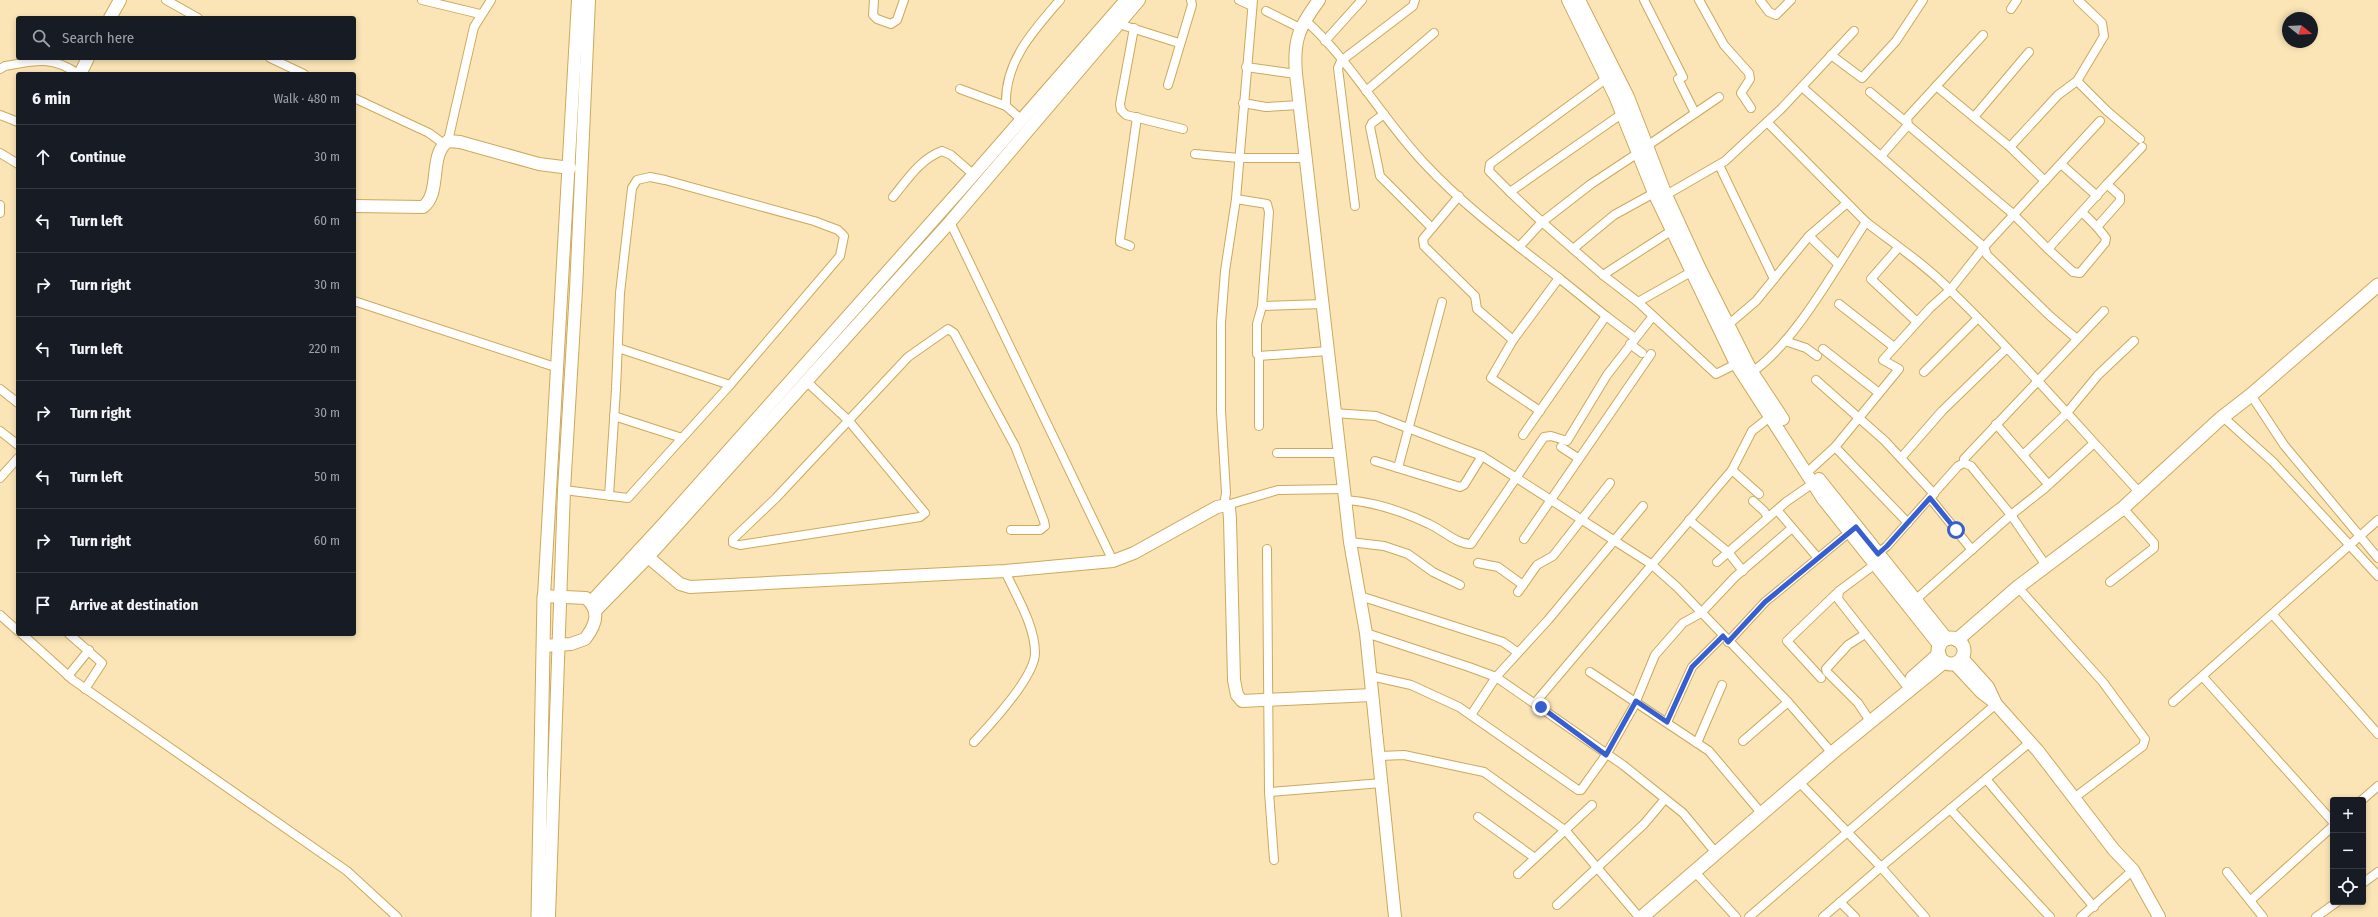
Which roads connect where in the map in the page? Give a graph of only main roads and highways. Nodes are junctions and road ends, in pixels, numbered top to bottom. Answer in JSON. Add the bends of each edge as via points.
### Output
{"nodes":[{"id":1,"x":2378,"y":285,"type":"edge"},
{"id":2,"x":2047,"y":566,"type":"junction"},
{"id":3,"x":544,"y":596,"type":"road end"},
{"id":4,"x":1951,"y":651,"type":"junction"},
{"id":5,"x":1870,"y":721,"type":"junction"},
{"id":6,"x":538,"y":917,"type":"edge"},
{"id":7,"x":1642,"y":917,"type":"edge"}],
"edges":[{"from":1,"to":2,"type":"main road","via":[[2223,417],[2123,508]]},
{"from":2,"to":4,"type":"main road","via":[[2018,587]]},
{"from":2,"to":4,"type":"main road","via":[[2023,593]]},
{"from":3,"to":6,"type":"main road"},
{"from":4,"to":5,"type":"main road","via":[[1887,710]]},
{"from":4,"to":5,"type":"main road","via":[[1905,684],[1882,705]]},
{"from":5,"to":7,"type":"main road"}]}
